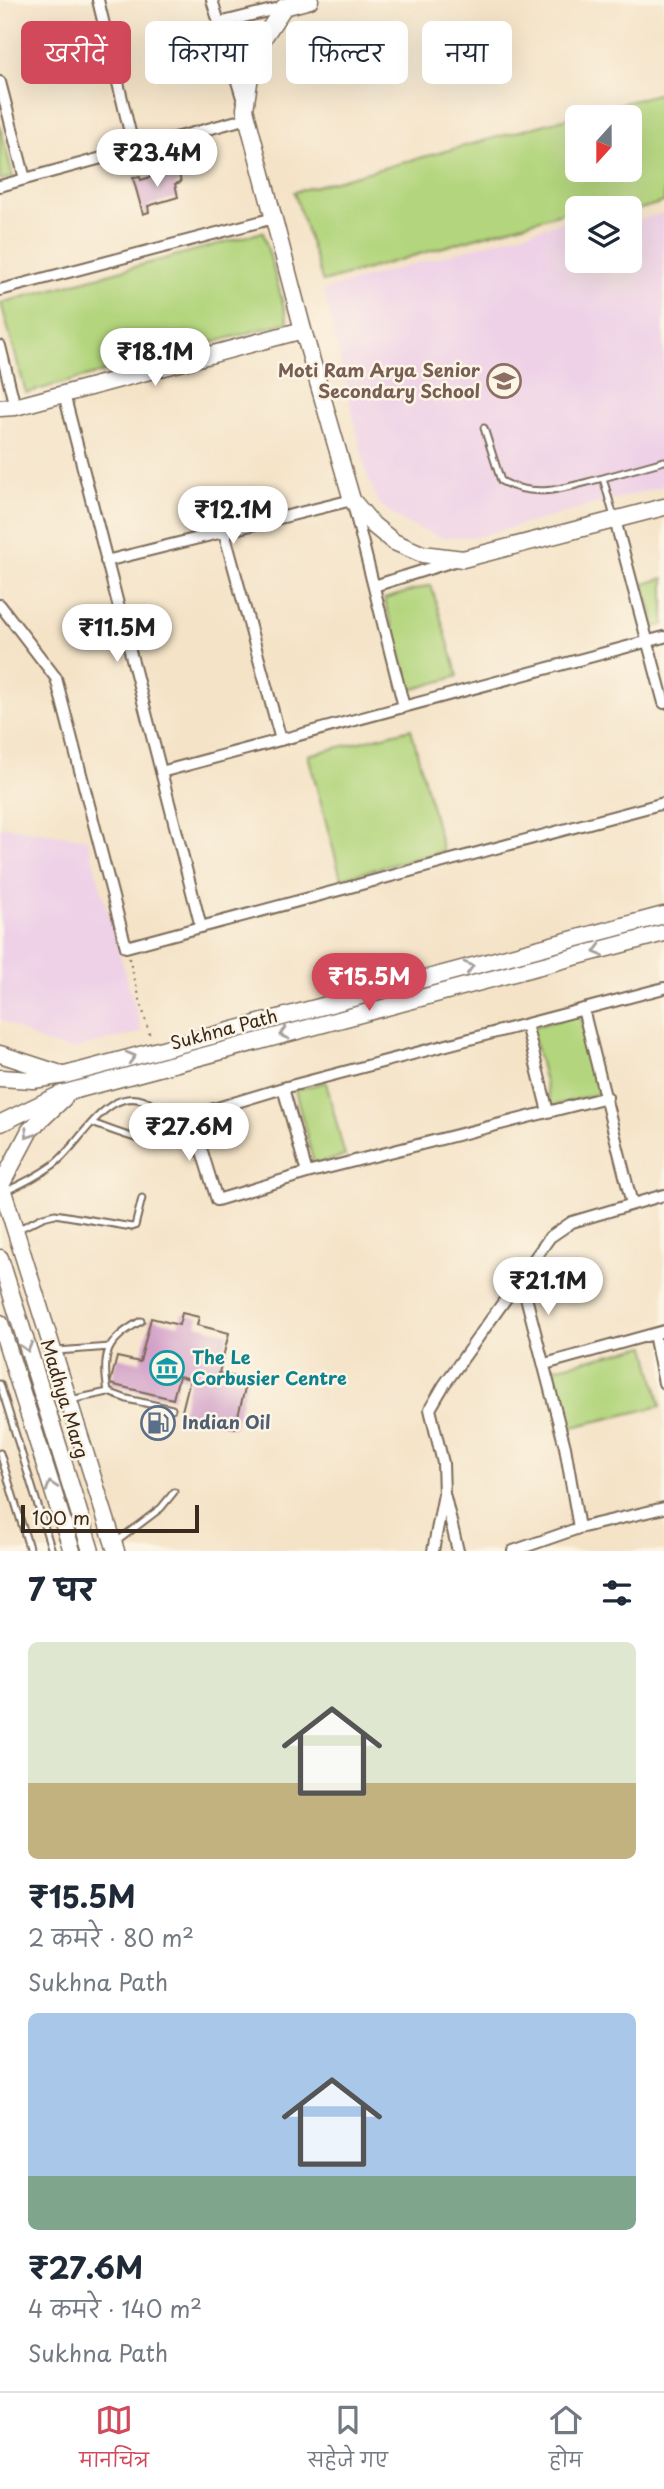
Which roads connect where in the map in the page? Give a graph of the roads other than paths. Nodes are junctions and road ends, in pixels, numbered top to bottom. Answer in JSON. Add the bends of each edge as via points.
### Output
{"nodes":[{"id":1,"x":98,"y":0,"type":"edge"},
{"id":2,"x":212,"y":0,"type":"edge"},
{"id":3,"x":310,"y":0,"type":"edge"},
{"id":4,"x":284,"y":7,"type":"junction"},
{"id":5,"x":218,"y":21,"type":"edge"},
{"id":6,"x":227,"y":21,"type":"edge"},
{"id":7,"x":0,"y":82,"type":"edge"},
{"id":8,"x":238,"y":84,"type":"edge"},
{"id":9,"x":247,"y":114,"type":"junction"},
{"id":10,"x":134,"y":149,"type":"junction"},
{"id":11,"x":24,"y":179,"type":"junction"},
{"id":12,"x":0,"y":186,"type":"edge"},
{"id":13,"x":274,"y":218,"type":"junction"},
{"id":14,"x":0,"y":290,"type":"edge"},
{"id":15,"x":303,"y":330,"type":"junction"},
{"id":16,"x":0,"y":345,"type":"edge"},
{"id":17,"x":64,"y":394,"type":"junction"},
{"id":18,"x":8,"y":407,"type":"edge"},
{"id":19,"x":484,"y":428,"type":"dead end"},
{"id":20,"x":664,"y":461,"type":"edge"},
{"id":21,"x":603,"y":478,"type":"junction"},
{"id":22,"x":352,"y":500,"type":"junction"},
{"id":23,"x":664,"y":507,"type":"edge"},
{"id":24,"x":615,"y":520,"type":"junction"},
{"id":25,"x":224,"y":532,"type":"junction"},
{"id":26,"x":463,"y":559,"type":"junction"},
{"id":27,"x":106,"y":561,"type":"junction"},
{"id":28,"x":374,"y":586,"type":"junction"},
{"id":29,"x":0,"y":605,"type":"edge"},
{"id":30,"x":664,"y":637,"type":"edge"},
{"id":31,"x":648,"y":642,"type":"junction"},
{"id":32,"x":664,"y":703,"type":"edge"},
{"id":33,"x":404,"y":707,"type":"junction"},
{"id":34,"x":281,"y":740,"type":"junction"},
{"id":35,"x":161,"y":772,"type":"junction"},
{"id":36,"x":664,"y":803,"type":"edge"},
{"id":37,"x":664,"y":915,"type":"edge"},
{"id":38,"x":201,"y":927,"type":"junction"},
{"id":39,"x":664,"y":933,"type":"edge"},
{"id":40,"x":664,"y":988,"type":"edge"},
{"id":41,"x":583,"y":1009,"type":"junction"},
{"id":42,"x":526,"y":1024,"type":"junction"},
{"id":43,"x":0,"y":1055,"type":"edge"},
{"id":44,"x":65,"y":1075,"type":"junction"},
{"id":45,"x":0,"y":1078,"type":"edge"},
{"id":46,"x":283,"y":1088,"type":"junction"},
{"id":47,"x":70,"y":1091,"type":"junction"},
{"id":48,"x":607,"y":1097,"type":"junction"},
{"id":49,"x":0,"y":1104,"type":"edge"},
{"id":50,"x":548,"y":1112,"type":"junction"},
{"id":51,"x":92,"y":1123,"type":"junction"},
{"id":52,"x":1,"y":1125,"type":"edge"},
{"id":53,"x":307,"y":1172,"type":"junction"},
{"id":54,"x":1,"y":1188,"type":"edge"},
{"id":55,"x":664,"y":1195,"type":"edge"},
{"id":56,"x":142,"y":1198,"type":"dead end"},
{"id":57,"x":632,"y":1204,"type":"junction"},
{"id":58,"x":16,"y":1230,"type":"junction"},
{"id":59,"x":1,"y":1260,"type":"edge"},
{"id":60,"x":521,"y":1278,"type":"junction"},
{"id":61,"x":36,"y":1294,"type":"junction"},
{"id":62,"x":141,"y":1321,"type":"dead end"},
{"id":63,"x":659,"y":1332,"type":"edge"},
{"id":64,"x":2,"y":1334,"type":"edge"},
{"id":65,"x":110,"y":1347,"type":"junction"},
{"id":66,"x":54,"y":1351,"type":"junction"},
{"id":67,"x":545,"y":1364,"type":"junction"},
{"id":68,"x":664,"y":1382,"type":"edge"},
{"id":69,"x":0,"y":1384,"type":"edge"},
{"id":70,"x":108,"y":1392,"type":"junction"},
{"id":71,"x":69,"y":1400,"type":"junction"},
{"id":72,"x":172,"y":1409,"type":"dead end"},
{"id":73,"x":0,"y":1453,"type":"edge"},
{"id":74,"x":174,"y":1492,"type":"dead end"},
{"id":75,"x":444,"y":1494,"type":"junction"},
{"id":76,"x":664,"y":1508,"type":"edge"},
{"id":77,"x":579,"y":1528,"type":"junction"},
{"id":78,"x":115,"y":1547,"type":"edge"},
{"id":79,"x":30,"y":1551,"type":"edge"},
{"id":80,"x":52,"y":1551,"type":"edge"},
{"id":81,"x":72,"y":1551,"type":"edge"},
{"id":82,"x":91,"y":1551,"type":"edge"},
{"id":83,"x":433,"y":1551,"type":"edge"},
{"id":84,"x":458,"y":1551,"type":"edge"},
{"id":85,"x":513,"y":1551,"type":"edge"}],
"edges":[{"from":1,"to":10,"type":"street"},
{"from":2,"to":5,"type":"street"},
{"from":3,"to":4,"type":"main road"},
{"from":4,"to":6,"type":"street"},
{"from":4,"to":9,"type":"main road","via":[[264,37],[251,69]]},
{"from":7,"to":11,"type":"street"},
{"from":8,"to":9,"type":"street"},
{"from":9,"to":10,"type":"street"},
{"from":9,"to":13,"type":"main road"},
{"from":10,"to":11,"type":"street"},
{"from":11,"to":12,"type":"street"},
{"from":13,"to":14,"type":"street"},
{"from":13,"to":15,"type":"main road"},
{"from":15,"to":17,"type":"main road"},
{"from":15,"to":22,"type":"main road"},
{"from":16,"to":18,"type":"street"},
{"from":17,"to":18,"type":"main road"},
{"from":17,"to":27,"type":"street"},
{"from":19,"to":21,"type":"lane","via":[[501,481],[517,490],[550,492]]},
{"from":20,"to":21,"type":"lane"},
{"from":21,"to":24,"type":"lane"},
{"from":22,"to":25,"type":"street"},
{"from":22,"to":26,"type":"main road","via":[[394,542],[422,554]]},
{"from":22,"to":28,"type":"street"},
{"from":23,"to":24,"type":"main road"},
{"from":24,"to":26,"type":"main road"},
{"from":24,"to":31,"type":"street"},
{"from":25,"to":27,"type":"street"},
{"from":25,"to":34,"type":"street"},
{"from":26,"to":28,"type":"street"},
{"from":27,"to":35,"type":"street"},
{"from":28,"to":33,"type":"street"},
{"from":29,"to":38,"type":"street","via":[[56,678],[126,947]]},
{"from":30,"to":31,"type":"street"},
{"from":31,"to":32,"type":"street"},
{"from":31,"to":33,"type":"street"},
{"from":33,"to":34,"type":"street"},
{"from":34,"to":35,"type":"street"},
{"from":35,"to":38,"type":"street"},
{"from":36,"to":38,"type":"street"},
{"from":44,"to":37,"type":"main road","name":"Sukhna Path","one_way":true},
{"from":39,"to":47,"type":"main road","name":"Sukhna Path","one_way":true},
{"from":40,"to":41,"type":"street"},
{"from":41,"to":42,"type":"street"},
{"from":41,"to":48,"type":"street"},
{"from":42,"to":46,"type":"street"},
{"from":42,"to":50,"type":"street"},
{"from":43,"to":44,"type":"main road"},
{"from":44,"to":45,"type":"main road","name":"Sukhna Path","via":[[33,1080]]},
{"from":46,"to":53,"type":"street"},
{"from":46,"to":53,"type":"street","via":[[191,1116],[217,1200]]},
{"from":47,"to":52,"type":"main road","name":"Sukhna Path"},
{"from":47,"to":54,"type":"main road","one_way":true,"via":[[30,1129]]},
{"from":48,"to":50,"type":"street"},
{"from":48,"to":57,"type":"street"},
{"from":49,"to":52,"type":"main road"},
{"from":50,"to":53,"type":"street"},
{"from":51,"to":51,"type":"lane","via":[[118,1101],[145,1101],[165,1115],[175,1142],[159,1142]]},
{"from":51,"to":54,"type":"lane","via":[[55,1164]]},
{"from":54,"to":58,"type":"main road"},
{"from":55,"to":57,"type":"street"},
{"from":56,"to":58,"type":"lane","via":[[132,1227],[55,1214]]},
{"from":57,"to":60,"type":"street","via":[[572,1222],[550,1237]]},
{"from":58,"to":61,"type":"main road"},
{"from":59,"to":61,"type":"main road"},
{"from":59,"to":82,"type":"main road","name":"Madhya Marg","one_way":true},
{"from":60,"to":67,"type":"street"},
{"from":60,"to":75,"type":"street","via":[[430,1409],[443,1463]]},
{"from":61,"to":66,"type":"main road"},
{"from":62,"to":65,"type":"lane","via":[[121,1333]]},
{"from":63,"to":67,"type":"street"},
{"from":63,"to":68,"type":"street"},
{"from":81,"to":64,"type":"main road","one_way":true},
{"from":65,"to":66,"type":"lane"},
{"from":65,"to":70,"type":"lane","via":[[105,1373]]},
{"from":66,"to":71,"type":"main road"},
{"from":67,"to":77,"type":"street"},
{"from":69,"to":80,"type":"lane"},
{"from":70,"to":71,"type":"lane"},
{"from":70,"to":72,"type":"lane"},
{"from":71,"to":78,"type":"main road"},
{"from":73,"to":79,"type":"lane"},
{"from":74,"to":78,"type":"lane"},
{"from":75,"to":83,"type":"street"},
{"from":75,"to":84,"type":"street"},
{"from":76,"to":77,"type":"street"},
{"from":77,"to":85,"type":"street"}]}
